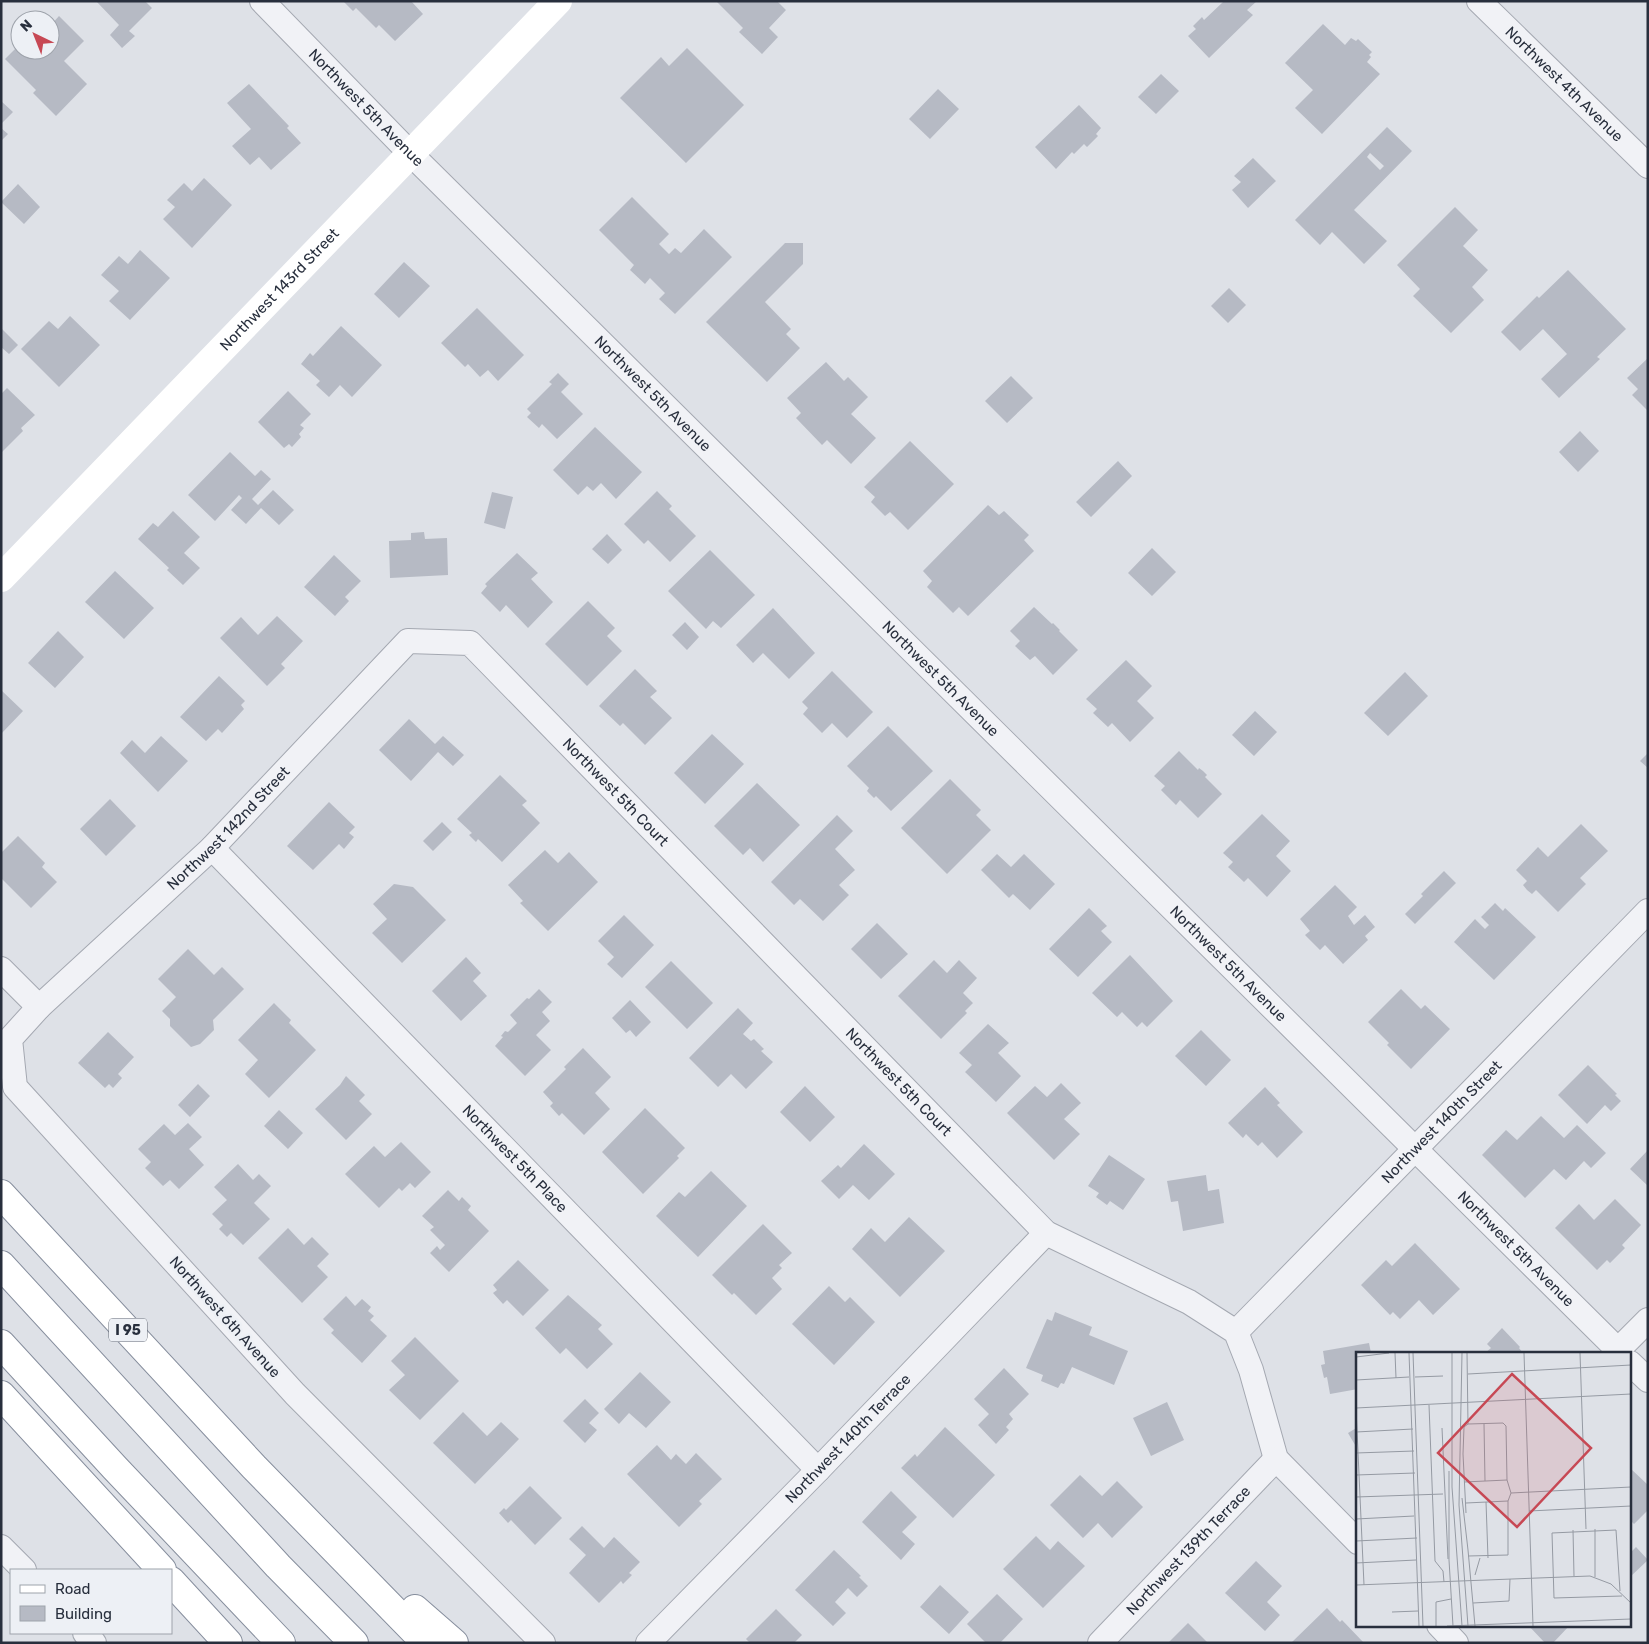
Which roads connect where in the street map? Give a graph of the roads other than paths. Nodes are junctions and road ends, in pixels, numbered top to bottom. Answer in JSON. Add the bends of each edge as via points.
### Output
{"nodes":[{"id":1,"x":262,"y":1,"type":"edge"},
{"id":2,"x":558,"y":1,"type":"edge"},
{"id":3,"x":1479,"y":1,"type":"edge"},
{"id":4,"x":410,"y":153,"type":"junction"},
{"id":5,"x":1648,"y":166,"type":"edge"},
{"id":6,"x":1,"y":578,"type":"edge"},
{"id":7,"x":408,"y":641,"type":"joint"},
{"id":8,"x":212,"y":848,"type":"junction"},
{"id":9,"x":1648,"y":911,"type":"edge"},
{"id":10,"x":1,"y":969,"type":"edge"},
{"id":11,"x":39,"y":1007,"type":"junction"},
{"id":12,"x":1414,"y":1148,"type":"junction"},
{"id":13,"x":1,"y":1194,"type":"edge"},
{"id":14,"x":1046,"y":1232,"type":"junction"},
{"id":15,"x":1,"y":1264,"type":"edge"},
{"id":16,"x":1648,"y":1320,"type":"edge"},
{"id":17,"x":1236,"y":1332,"type":"junction"},
{"id":18,"x":1,"y":1344,"type":"edge"},
{"id":19,"x":1620,"y":1352,"type":"edge"},
{"id":20,"x":1625,"y":1352,"type":"edge"},
{"id":21,"x":1632,"y":1364,"type":"edge"},
{"id":22,"x":1648,"y":1380,"type":"edge"},
{"id":23,"x":1,"y":1395,"type":"edge"},
{"id":24,"x":1276,"y":1459,"type":"junction"},
{"id":25,"x":254,"y":1466,"type":"junction"},
{"id":26,"x":818,"y":1470,"type":"junction"},
{"id":27,"x":1356,"y":1540,"type":"edge"},
{"id":28,"x":1,"y":1547,"type":"edge"},
{"id":29,"x":23,"y":1569,"type":"edge"},
{"id":30,"x":161,"y":1569,"type":"edge"},
{"id":31,"x":172,"y":1581,"type":"edge"},
{"id":32,"x":1440,"y":1626,"type":"edge"},
{"id":33,"x":85,"y":1634,"type":"edge"},
{"id":34,"x":94,"y":1643,"type":"edge"},
{"id":35,"x":228,"y":1643,"type":"edge"},
{"id":36,"x":281,"y":1643,"type":"edge"},
{"id":37,"x":354,"y":1643,"type":"edge"},
{"id":38,"x":426,"y":1643,"type":"edge"},
{"id":39,"x":454,"y":1643,"type":"edge"},
{"id":40,"x":542,"y":1643,"type":"edge"},
{"id":41,"x":648,"y":1643,"type":"edge"},
{"id":42,"x":1100,"y":1643,"type":"edge"},
{"id":43,"x":1456,"y":1643,"type":"edge"}],
"edges":[{"from":1,"to":4,"type":"street","name":"Northwest 5th Avenue"},
{"from":2,"to":4,"type":"main road","name":"Northwest 143rd Street"},
{"from":3,"to":5,"type":"street","name":"Northwest 4th Avenue"},
{"from":4,"to":6,"type":"main road","name":"Northwest 143rd Street"},
{"from":4,"to":12,"type":"street","name":"Northwest 5th Avenue"},
{"from":7,"to":8,"type":"street","name":"Northwest 142nd Street"},
{"from":7,"to":14,"type":"street","name":"Northwest 5th Court","via":[[470,643]]},
{"from":8,"to":11,"type":"street","name":"Northwest 142nd Street"},
{"from":8,"to":26,"type":"street","name":"Northwest 5th Place"},
{"from":9,"to":12,"type":"street","name":"Northwest 140th Street"},
{"from":10,"to":11,"type":"street"},
{"from":11,"to":40,"type":"street","name":"Northwest 6th Avenue","via":[[10,1039],[15,1087],[295,1394]]},
{"from":12,"to":17,"type":"street","name":"Northwest 140th Street"},
{"from":12,"to":19,"type":"street","name":"Northwest 5th Avenue"},
{"from":13,"to":25,"type":"main road","number":"I 95"},
{"from":14,"to":17,"type":"street","name":"Northwest 5th Court","via":[[1189,1302]]},
{"from":14,"to":26,"type":"street","name":"Northwest 140th Terrace"},
{"from":15,"to":37,"type":"main road","via":[[278,1566]]},
{"from":16,"to":20,"type":"street"},
{"from":17,"to":24,"type":"street","via":[[1251,1370]]},
{"from":18,"to":36,"type":"main road"},
{"from":21,"to":22,"type":"street","name":"Northwest 5th Avenue"},
{"from":23,"to":30,"type":"main road"},
{"from":24,"to":27,"type":"street"},
{"from":24,"to":42,"type":"street","name":"Northwest 139th Terrace"},
{"from":25,"to":38,"type":"main road","number":"I 95"},
{"from":25,"to":39,"type":"main road"},
{"from":26,"to":41,"type":"street","name":"Northwest 140th Terrace"},
{"from":28,"to":29,"type":"street"},
{"from":31,"to":35,"type":"main road"},
{"from":32,"to":43,"type":"street"},
{"from":33,"to":34,"type":"street"}]}
